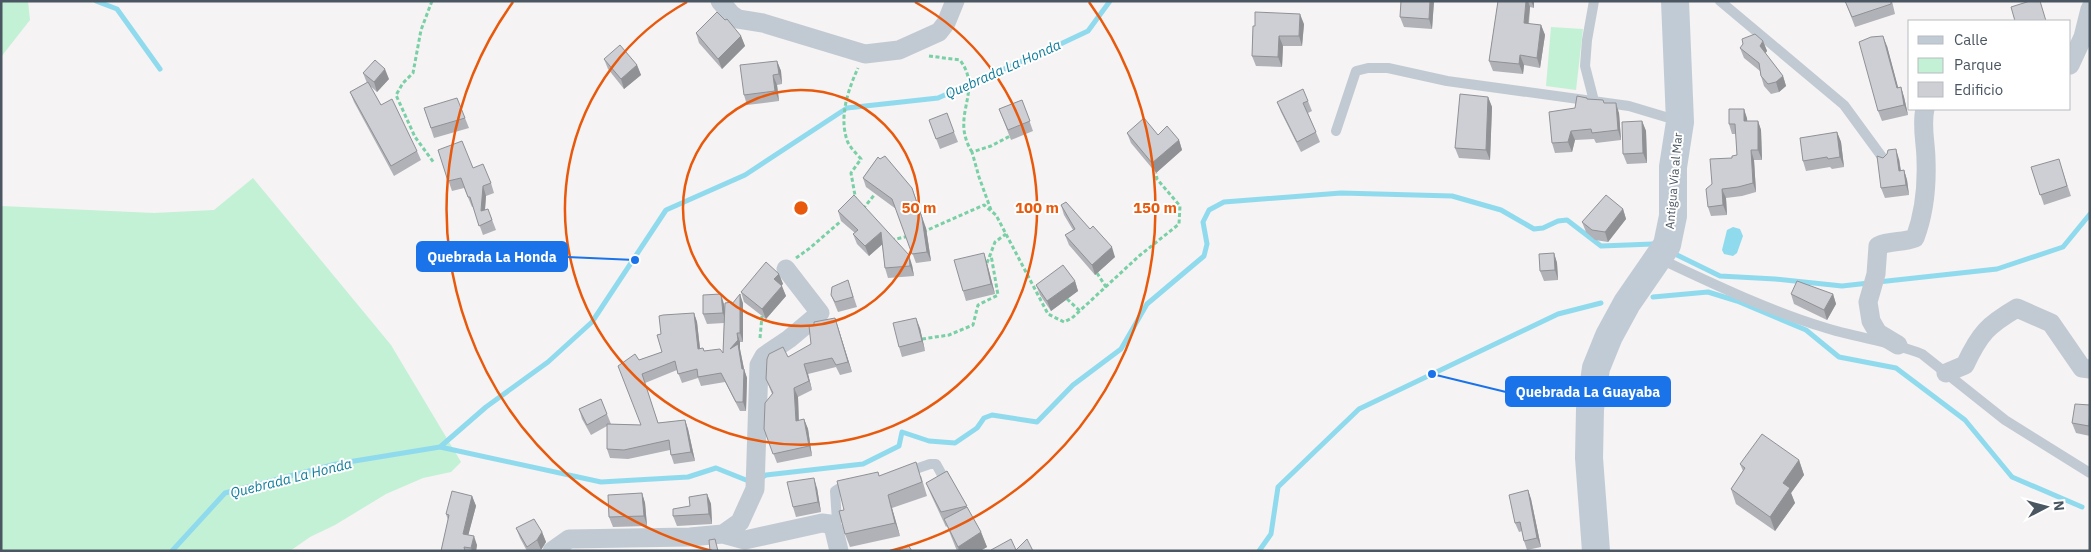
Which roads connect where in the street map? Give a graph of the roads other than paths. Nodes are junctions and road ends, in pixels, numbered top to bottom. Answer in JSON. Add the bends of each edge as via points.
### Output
{"nodes":[{"id":1,"x":720,"y":1,"type":"edge"},
{"id":2,"x":955,"y":1,"type":"edge"},
{"id":3,"x":1594,"y":1,"type":"edge"},
{"id":4,"x":1675,"y":1,"type":"edge"},
{"id":5,"x":1720,"y":1,"type":"edge"},
{"id":6,"x":2090,"y":9,"type":"edge"},
{"id":7,"x":2071,"y":63,"type":"edge"},
{"id":8,"x":1594,"y":101,"type":"junction"},
{"id":9,"x":1925,"y":110,"type":"edge"},
{"id":10,"x":1680,"y":122,"type":"junction"},
{"id":11,"x":1336,"y":131,"type":"dead end"},
{"id":12,"x":1885,"y":161,"type":"edge"},
{"id":13,"x":1658,"y":258,"type":"junction"},
{"id":14,"x":786,"y":269,"type":"road end"},
{"id":15,"x":1898,"y":346,"type":"junction"},
{"id":16,"x":2090,"y":370,"type":"edge"},
{"id":17,"x":1946,"y":373,"type":"junction"},
{"id":18,"x":2090,"y":473,"type":"edge"},
{"id":19,"x":893,"y":477,"type":"edge"},
{"id":20,"x":946,"y":482,"type":"edge"},
{"id":21,"x":859,"y":483,"type":"edge"},
{"id":22,"x":831,"y":526,"type":"junction"},
{"id":23,"x":723,"y":534,"type":"junction"},
{"id":24,"x":552,"y":551,"type":"edge"},
{"id":25,"x":839,"y":551,"type":"edge"},
{"id":26,"x":1596,"y":551,"type":"edge"}],
"edges":[{"from":1,"to":2,"type":"street","via":[[738,18],[865,54],[899,50],[939,32]]},
{"from":3,"to":8,"type":"lane","via":[[1585,66]]},
{"from":4,"to":10,"type":"main road","name":"Antigua Vía al Mar"},
{"from":5,"to":12,"type":"lane","via":[[1844,105]]},
{"from":6,"to":7,"type":"street","via":[[2083,37]]},
{"from":8,"to":10,"type":"lane","via":[[1629,106]]},
{"from":8,"to":11,"type":"lane","via":[[1447,80],[1388,68],[1368,68],[1356,71]]},
{"from":9,"to":15,"type":"street","via":[[1925,196],[1920,227],[1915,238],[1878,246],[1876,274],[1868,302],[1870,321],[1878,333]]},
{"from":10,"to":13,"type":"main road","name":"Antigua Vía al Mar","via":[[1674,167],[1673,216],[1667,245]]},
{"from":13,"to":15,"type":"lane","via":[[1745,298],[1822,327]]},
{"from":13,"to":26,"type":"main road","name":"Antigua Vía al Mar","via":[[1627,303],[1596,368],[1590,409],[1589,458]]},
{"from":14,"to":23,"type":"street","via":[[820,313],[764,356],[759,365],[755,489],[740,522]]},
{"from":15,"to":17,"type":"lane","via":[[1922,354]]},
{"from":16,"to":17,"type":"street","via":[[2082,368],[2051,323],[2018,308],[1992,323],[1976,342],[1965,365]]},
{"from":17,"to":18,"type":"lane","via":[[2005,420]]},
{"from":19,"to":20,"type":"lane","via":[[936,464]]},
{"from":21,"to":22,"type":"lane","via":[[842,486],[835,491],[837,521]]},
{"from":22,"to":23,"type":"street","via":[[822,523],[744,540]]},
{"from":22,"to":25,"type":"street"},
{"from":23,"to":24,"type":"street","via":[[569,539]]}]}
